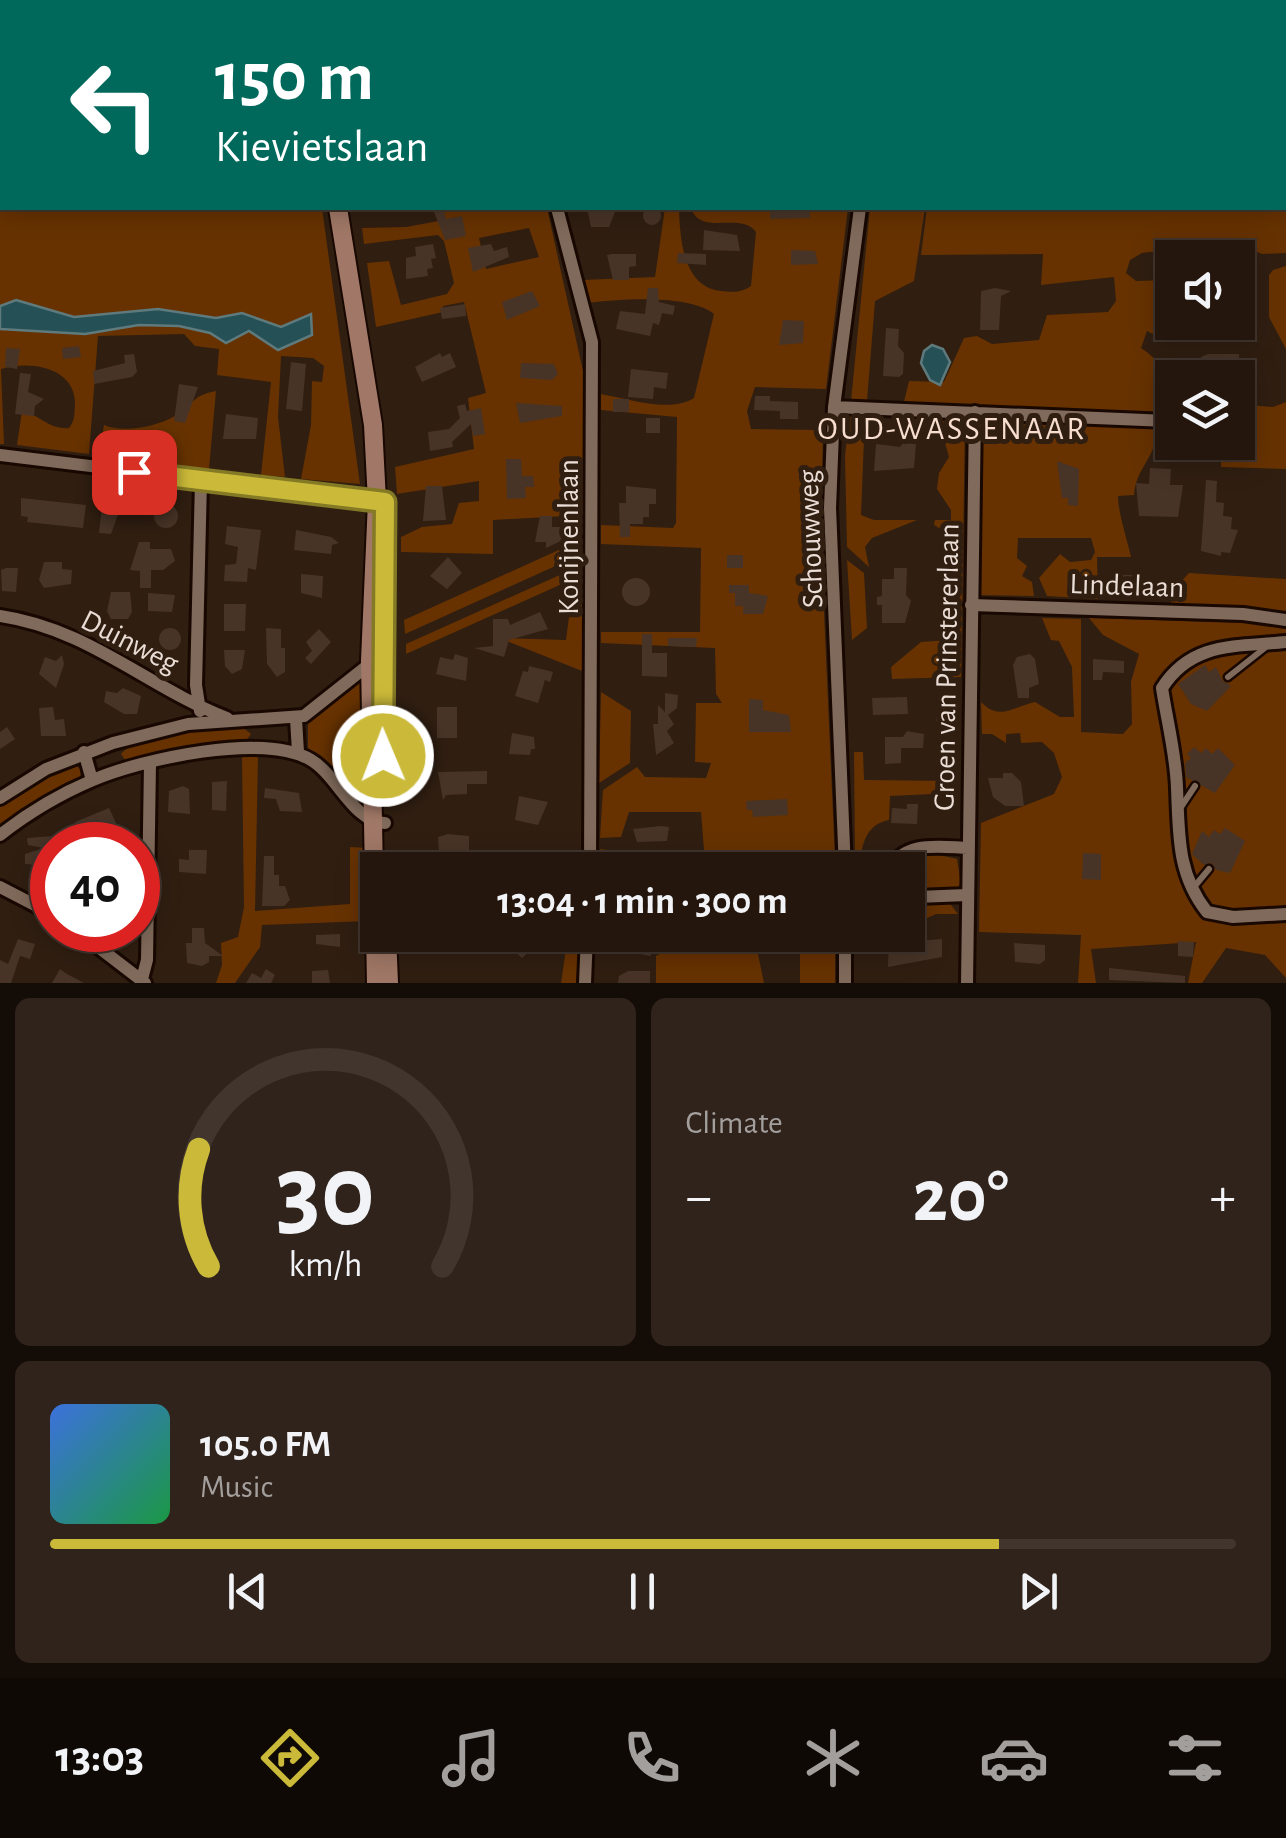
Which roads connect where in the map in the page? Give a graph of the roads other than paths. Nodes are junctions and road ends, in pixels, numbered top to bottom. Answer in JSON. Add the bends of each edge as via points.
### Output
{"nodes":[{"id":1,"x":338,"y":210,"type":"edge"},
{"id":2,"x":558,"y":210,"type":"edge"},
{"id":3,"x":860,"y":210,"type":"edge"},
{"id":4,"x":834,"y":407,"type":"junction"},
{"id":5,"x":975,"y":412,"type":"junction"},
{"id":6,"x":1155,"y":420,"type":"edge"},
{"id":7,"x":0,"y":455,"type":"edge"},
{"id":8,"x":201,"y":480,"type":"junction"},
{"id":9,"x":381,"y":502,"type":"junction"},
{"id":10,"x":971,"y":605,"type":"junction"},
{"id":11,"x":0,"y":616,"type":"edge"},
{"id":12,"x":1284,"y":619,"type":"edge"},
{"id":13,"x":1286,"y":642,"type":"edge"},
{"id":14,"x":1270,"y":644,"type":"junction"},
{"id":15,"x":376,"y":658,"type":"junction"},
{"id":16,"x":1228,"y":677,"type":"dead end"},
{"id":17,"x":202,"y":708,"type":"junction"},
{"id":18,"x":296,"y":719,"type":"junction"},
{"id":19,"x":257,"y":720,"type":"junction"},
{"id":20,"x":234,"y":721,"type":"junction"},
{"id":21,"x":188,"y":724,"type":"junction"},
{"id":22,"x":112,"y":742,"type":"junction"},
{"id":23,"x":254,"y":748,"type":"junction"},
{"id":24,"x":84,"y":752,"type":"junction"},
{"id":25,"x":298,"y":752,"type":"junction"},
{"id":26,"x":150,"y":762,"type":"junction"},
{"id":27,"x":119,"y":770,"type":"junction"},
{"id":28,"x":92,"y":780,"type":"junction"},
{"id":29,"x":1194,"y":786,"type":"dead end"},
{"id":30,"x":0,"y":798,"type":"edge"},
{"id":31,"x":1177,"y":818,"type":"junction"},
{"id":32,"x":379,"y":823,"type":"junction"},
{"id":33,"x":0,"y":835,"type":"edge"},
{"id":34,"x":968,"y":848,"type":"junction"},
{"id":35,"x":383,"y":852,"type":"edge"},
{"id":36,"x":590,"y":852,"type":"edge"},
{"id":37,"x":845,"y":852,"type":"edge"},
{"id":38,"x":907,"y":852,"type":"edge"},
{"id":39,"x":1209,"y":869,"type":"dead end"},
{"id":40,"x":0,"y":887,"type":"edge"},
{"id":41,"x":1190,"y":892,"type":"junction"},
{"id":42,"x":966,"y":894,"type":"junction"},
{"id":43,"x":925,"y":896,"type":"edge"},
{"id":44,"x":30,"y":903,"type":"edge"},
{"id":45,"x":1286,"y":914,"type":"edge"},
{"id":46,"x":105,"y":952,"type":"edge"},
{"id":47,"x":388,"y":952,"type":"edge"},
{"id":48,"x":586,"y":952,"type":"edge"},
{"id":49,"x":845,"y":952,"type":"edge"},
{"id":50,"x":144,"y":981,"type":"edge"},
{"id":51,"x":376,"y":983,"type":"edge"},
{"id":52,"x":389,"y":983,"type":"edge"},
{"id":53,"x":585,"y":983,"type":"edge"},
{"id":54,"x":845,"y":983,"type":"edge"},
{"id":55,"x":967,"y":983,"type":"edge"}],
"edges":[{"from":1,"to":9,"type":"street"},
{"from":2,"to":36,"type":"street","name":"Konijnenlaan","via":[[592,342]]},
{"from":3,"to":4,"type":"street","name":"Schouwweg"},
{"from":4,"to":5,"type":"street"},
{"from":4,"to":37,"type":"street","name":"Schouwweg","via":[[830,508]]},
{"from":5,"to":6,"type":"street"},
{"from":5,"to":10,"type":"street","name":"Groen van Prinstererlaan"},
{"from":7,"to":8,"type":"street"},
{"from":8,"to":9,"type":"street"},
{"from":8,"to":17,"type":"street","via":[[196,685]]},
{"from":9,"to":15,"type":"street"},
{"from":10,"to":12,"type":"street","name":"Lindelaan"},
{"from":10,"to":34,"type":"street","name":"Groen van Prinstererlaan"},
{"from":11,"to":17,"type":"street","name":"Duinweg","via":[[112,654]]},
{"from":13,"to":14,"type":"street"},
{"from":14,"to":16,"type":"lane"},
{"from":14,"to":31,"type":"street","via":[[1217,645],[1183,664],[1162,688]]},
{"from":15,"to":18,"type":"street"},
{"from":15,"to":32,"type":"street"},
{"from":17,"to":20,"type":"street","name":"Duinweg"},
{"from":17,"to":21,"type":"street"},
{"from":18,"to":19,"type":"street"},
{"from":18,"to":25,"type":"street"},
{"from":19,"to":20,"type":"street"},
{"from":19,"to":23,"type":"street"},
{"from":20,"to":21,"type":"street"},
{"from":21,"to":22,"type":"street"},
{"from":22,"to":24,"type":"street"},
{"from":22,"to":27,"type":"street"},
{"from":23,"to":25,"type":"street"},
{"from":23,"to":26,"type":"street"},
{"from":24,"to":28,"type":"street"},
{"from":24,"to":30,"type":"street"},
{"from":25,"to":32,"type":"street"},
{"from":26,"to":27,"type":"street"},
{"from":26,"to":50,"type":"street"},
{"from":27,"to":28,"type":"street"},
{"from":28,"to":33,"type":"street"},
{"from":29,"to":31,"type":"lane"},
{"from":31,"to":41,"type":"street"},
{"from":32,"to":35,"type":"street"},
{"from":32,"to":51,"type":"street"},
{"from":34,"to":38,"type":"street"},
{"from":34,"to":42,"type":"street","name":"Groen van Prinstererlaan"},
{"from":39,"to":41,"type":"lane"},
{"from":40,"to":44,"type":"street"},
{"from":41,"to":45,"type":"street","via":[[1207,912]]},
{"from":42,"to":43,"type":"street"},
{"from":42,"to":55,"type":"street","name":"Groen van Prinstererlaan"},
{"from":46,"to":50,"type":"street"},
{"from":47,"to":52,"type":"street"},
{"from":48,"to":53,"type":"street"},
{"from":49,"to":54,"type":"street"}]}
